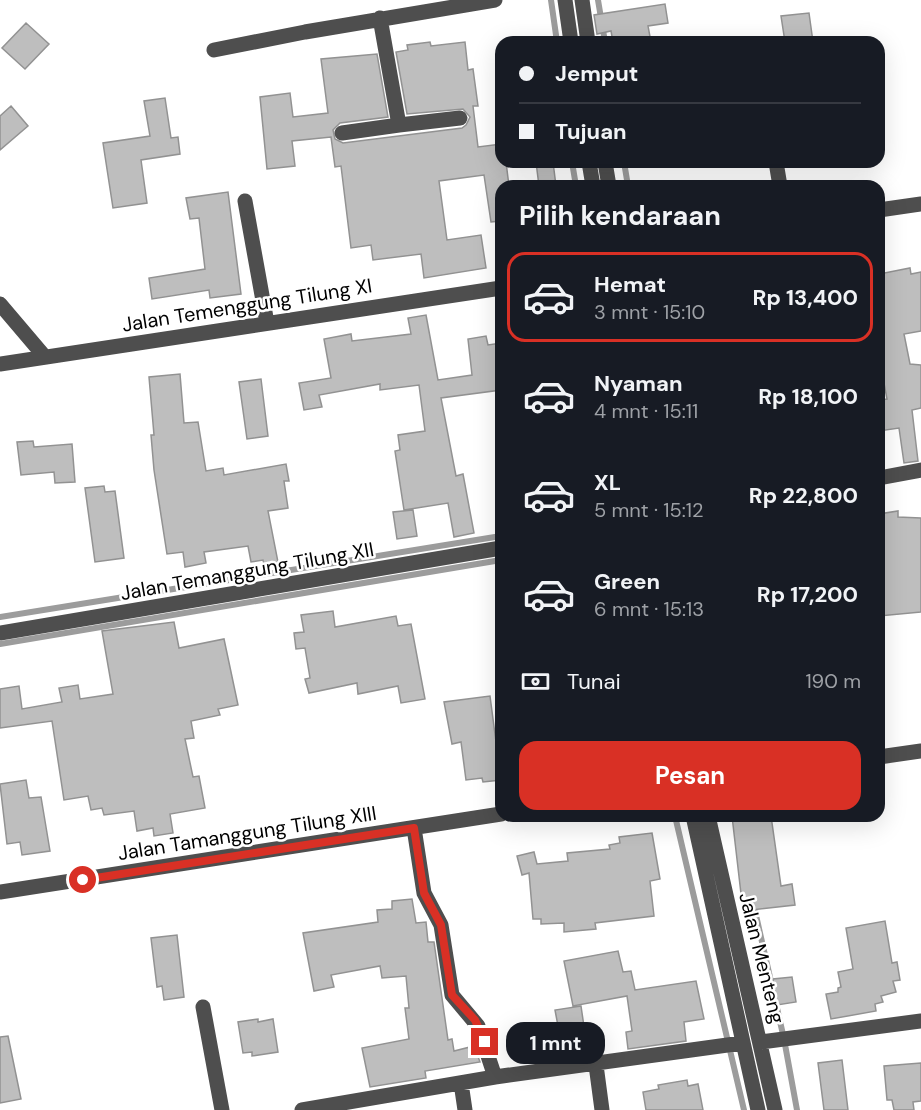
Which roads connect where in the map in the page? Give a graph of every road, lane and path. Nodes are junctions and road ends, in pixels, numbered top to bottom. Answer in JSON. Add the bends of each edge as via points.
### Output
{"nodes":[{"id":1,"x":495,"y":0,"type":"edge"},
{"id":2,"x":565,"y":0,"type":"edge"},
{"id":3,"x":582,"y":0,"type":"edge"},
{"id":4,"x":380,"y":18,"type":"junction"},
{"id":5,"x":570,"y":36,"type":"edge"},
{"id":6,"x":587,"y":36,"type":"edge"},
{"id":7,"x":213,"y":50,"type":"dead end"},
{"id":8,"x":460,"y":118,"type":"dead end"},
{"id":9,"x":399,"y":125,"type":"junction"},
{"id":10,"x":342,"y":133,"type":"dead end"},
{"id":11,"x":245,"y":201,"type":"dead end"},
{"id":12,"x":921,"y":204,"type":"edge"},
{"id":13,"x":885,"y":209,"type":"edge"},
{"id":14,"x":495,"y":289,"type":"edge"},
{"id":15,"x":0,"y":304,"type":"edge"},
{"id":16,"x":267,"y":323,"type":"junction"},
{"id":17,"x":45,"y":357,"type":"junction"},
{"id":18,"x":0,"y":364,"type":"edge"},
{"id":19,"x":921,"y":470,"type":"edge"},
{"id":20,"x":885,"y":477,"type":"edge"},
{"id":21,"x":495,"y":549,"type":"edge"},
{"id":22,"x":0,"y":633,"type":"edge"},
{"id":23,"x":921,"y":751,"type":"edge"},
{"id":24,"x":885,"y":756,"type":"edge"},
{"id":25,"x":495,"y":815,"type":"edge"},
{"id":26,"x":694,"y":822,"type":"edge"},
{"id":27,"x":709,"y":822,"type":"edge"},
{"id":28,"x":414,"y":828,"type":"junction"},
{"id":29,"x":0,"y":892,"type":"edge"},
{"id":30,"x":203,"y":1007,"type":"dead end"},
{"id":31,"x":921,"y":1021,"type":"edge"},
{"id":32,"x":742,"y":1042,"type":"junction"},
{"id":33,"x":761,"y":1042,"type":"junction"},
{"id":34,"x":596,"y":1065,"type":"junction"},
{"id":35,"x":495,"y":1077,"type":"junction"},
{"id":36,"x":461,"y":1083,"type":"junction"},
{"id":37,"x":343,"y":1106,"type":"edge"},
{"id":38,"x":222,"y":1110,"type":"edge"},
{"id":39,"x":302,"y":1110,"type":"edge"},
{"id":40,"x":465,"y":1110,"type":"edge"},
{"id":41,"x":602,"y":1110,"type":"edge"},
{"id":42,"x":758,"y":1110,"type":"edge"},
{"id":43,"x":775,"y":1110,"type":"edge"}],
"edges":[{"from":1,"to":4,"type":"street"},
{"from":2,"to":5,"type":"street"},
{"from":3,"to":6,"type":"street"},
{"from":4,"to":7,"type":"street"},
{"from":4,"to":9,"type":"street"},
{"from":8,"to":9,"type":"street"},
{"from":9,"to":10,"type":"street"},
{"from":11,"to":16,"type":"street"},
{"from":12,"to":13,"type":"street"},
{"from":14,"to":16,"type":"street","name":"Jalan Temenggung Tilung XI"},
{"from":15,"to":17,"type":"street"},
{"from":16,"to":17,"type":"street","name":"Jalan Temenggung Tilung XI"},
{"from":17,"to":18,"type":"street","name":"Jalan Temenggung Tilung XI"},
{"from":19,"to":20,"type":"street"},
{"from":21,"to":22,"type":"street","name":"Jalan Temanggung Tilung XII"},
{"from":23,"to":24,"type":"street"},
{"from":25,"to":28,"type":"street","name":"Jalan Tamanggung Tilung XIII"},
{"from":26,"to":32,"type":"street"},
{"from":27,"to":33,"type":"street","name":"Jalan Menteng"},
{"from":28,"to":29,"type":"street","name":"Jalan Tamanggung Tilung XIII"},
{"from":28,"to":35,"type":"street","via":[[424,893],[441,925],[452,995],[478,1026]]},
{"from":30,"to":38,"type":"street"},
{"from":31,"to":33,"type":"street"},
{"from":32,"to":34,"type":"street"},
{"from":32,"to":42,"type":"street"},
{"from":33,"to":43,"type":"street","name":"Jalan Menteng"},
{"from":34,"to":35,"type":"street"},
{"from":34,"to":41,"type":"street"},
{"from":35,"to":36,"type":"street"},
{"from":36,"to":37,"type":"street"},
{"from":36,"to":40,"type":"street"},
{"from":37,"to":39,"type":"street"}]}
